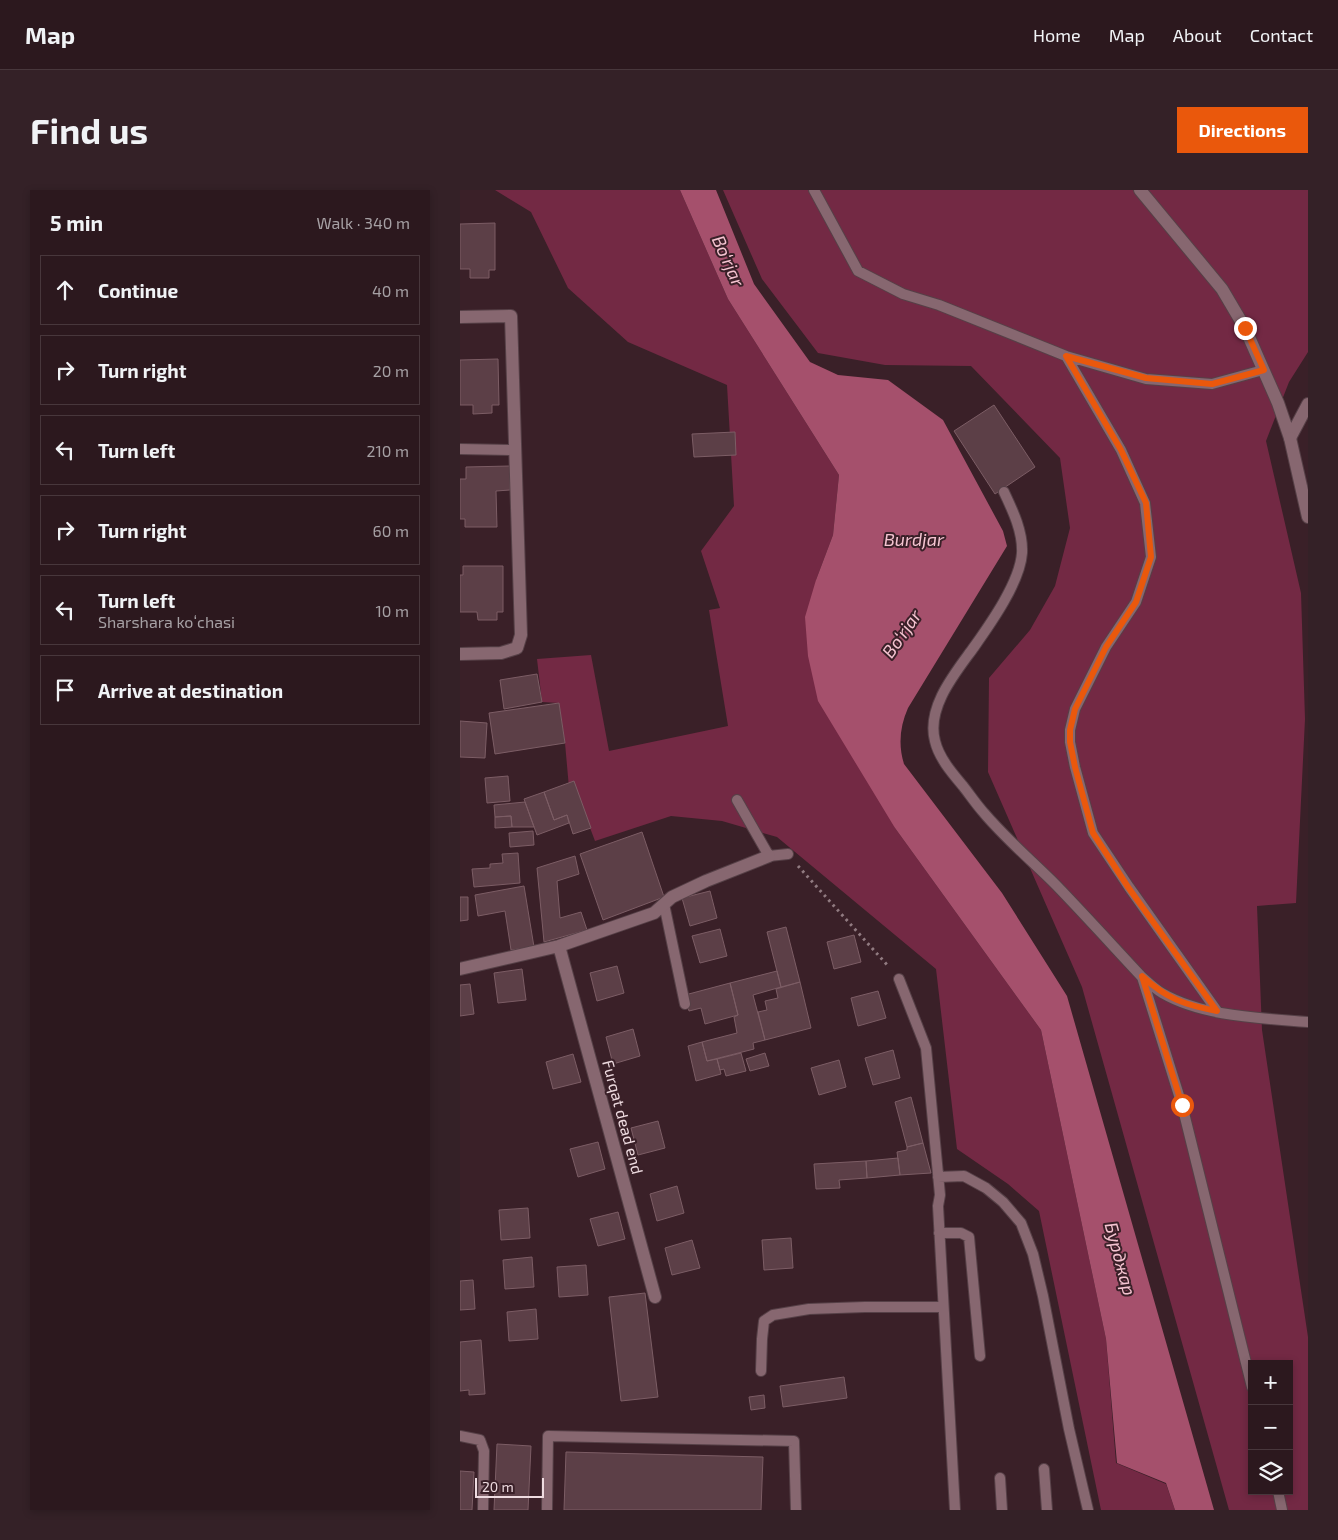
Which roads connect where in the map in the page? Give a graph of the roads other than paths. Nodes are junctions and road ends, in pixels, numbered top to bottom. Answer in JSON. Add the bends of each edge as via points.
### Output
{"nodes":[{"id":1,"x":814,"y":190,"type":"edge"},
{"id":2,"x":1140,"y":190,"type":"edge"},
{"id":3,"x":460,"y":316,"type":"edge"},
{"id":4,"x":1066,"y":356,"type":"junction"},
{"id":5,"x":1264,"y":370,"type":"junction"},
{"id":6,"x":1308,"y":404,"type":"edge"},
{"id":7,"x":1290,"y":438,"type":"junction"},
{"id":8,"x":460,"y":449,"type":"edge"},
{"id":9,"x":515,"y":450,"type":"junction"},
{"id":10,"x":1004,"y":492,"type":"dead end"},
{"id":11,"x":1308,"y":517,"type":"edge"},
{"id":12,"x":460,"y":654,"type":"edge"},
{"id":13,"x":737,"y":800,"type":"dead end"},
{"id":14,"x":788,"y":854,"type":"road end"},
{"id":15,"x":770,"y":856,"type":"junction"},
{"id":16,"x":664,"y":904,"type":"junction"},
{"id":17,"x":559,"y":946,"type":"junction"},
{"id":18,"x":460,"y":969,"type":"edge"},
{"id":19,"x":1142,"y":976,"type":"junction"},
{"id":20,"x":899,"y":979,"type":"road end"},
{"id":21,"x":685,"y":1004,"type":"dead end"},
{"id":22,"x":1217,"y":1011,"type":"junction"},
{"id":23,"x":1308,"y":1022,"type":"edge"},
{"id":24,"x":938,"y":1177,"type":"junction"},
{"id":25,"x":939,"y":1233,"type":"junction"},
{"id":26,"x":656,"y":1297,"type":"dead end"},
{"id":27,"x":943,"y":1307,"type":"junction"},
{"id":28,"x":980,"y":1356,"type":"dead end"},
{"id":29,"x":761,"y":1370,"type":"dead end"},
{"id":30,"x":1248,"y":1371,"type":"edge"},
{"id":31,"x":460,"y":1436,"type":"edge"},
{"id":32,"x":1044,"y":1468,"type":"dead end"},
{"id":33,"x":1000,"y":1478,"type":"dead end"},
{"id":34,"x":1279,"y":1495,"type":"edge"},
{"id":35,"x":483,"y":1510,"type":"edge"},
{"id":36,"x":547,"y":1510,"type":"edge"},
{"id":37,"x":796,"y":1510,"type":"edge"},
{"id":38,"x":955,"y":1510,"type":"edge"},
{"id":39,"x":1002,"y":1510,"type":"edge"},
{"id":40,"x":1047,"y":1510,"type":"edge"},
{"id":41,"x":1088,"y":1510,"type":"edge"},
{"id":42,"x":1282,"y":1510,"type":"edge"}],
"edges":[{"from":1,"to":4,"type":"lane","via":[[858,271],[903,294],[939,305]]},
{"from":2,"to":5,"type":"street","via":[[1222,289]]},
{"from":3,"to":9,"type":"street","via":[[511,316]]},
{"from":4,"to":5,"type":"lane","via":[[1146,378],[1212,384]]},
{"from":4,"to":22,"type":"lane","via":[[1121,450],[1146,503],[1151,557],[1136,602],[1106,647],[1075,709],[1070,730],[1075,767],[1093,833]]},
{"from":5,"to":7,"type":"street"},
{"from":6,"to":7,"type":"street"},
{"from":7,"to":11,"type":"street"},
{"from":8,"to":9,"type":"lane"},
{"from":9,"to":12,"type":"street","via":[[520,635],[517,648],[500,653]]},
{"from":10,"to":19,"type":"lane","via":[[1019,529],[1022,553],[1018,572],[1010,591],[941,697],[934,721],[935,741],[950,770],[984,814]]},
{"from":13,"to":15,"type":"lane"},
{"from":14,"to":15,"type":"lane"},
{"from":15,"to":16,"type":"street","via":[[706,881]]},
{"from":16,"to":17,"type":"street","via":[[654,913]]},
{"from":16,"to":21,"type":"lane"},
{"from":17,"to":18,"type":"street"},
{"from":17,"to":26,"type":"street","name":"Furqat dead end"},
{"from":19,"to":22,"type":"lane","via":[[1162,993],[1181,1002]]},
{"from":19,"to":30,"type":"lane","via":[[1182,1105]]},
{"from":20,"to":24,"type":"lane","via":[[926,1048]]},
{"from":22,"to":23,"type":"lane"},
{"from":24,"to":25,"type":"lane"},
{"from":24,"to":41,"type":"lane","via":[[964,1176],[986,1188],[1020,1223],[1033,1254],[1043,1296]]},
{"from":25,"to":27,"type":"lane"},
{"from":25,"to":28,"type":"lane","via":[[961,1233],[969,1237]]},
{"from":27,"to":29,"type":"lane","via":[[809,1309],[773,1315],[764,1321]]},
{"from":27,"to":38,"type":"lane"},
{"from":31,"to":35,"type":"lane","via":[[480,1440],[484,1451]]},
{"from":32,"to":40,"type":"lane"},
{"from":33,"to":39,"type":"lane"},
{"from":34,"to":42,"type":"lane"},
{"from":36,"to":37,"type":"lane","via":[[548,1436],[794,1441]]}]}
